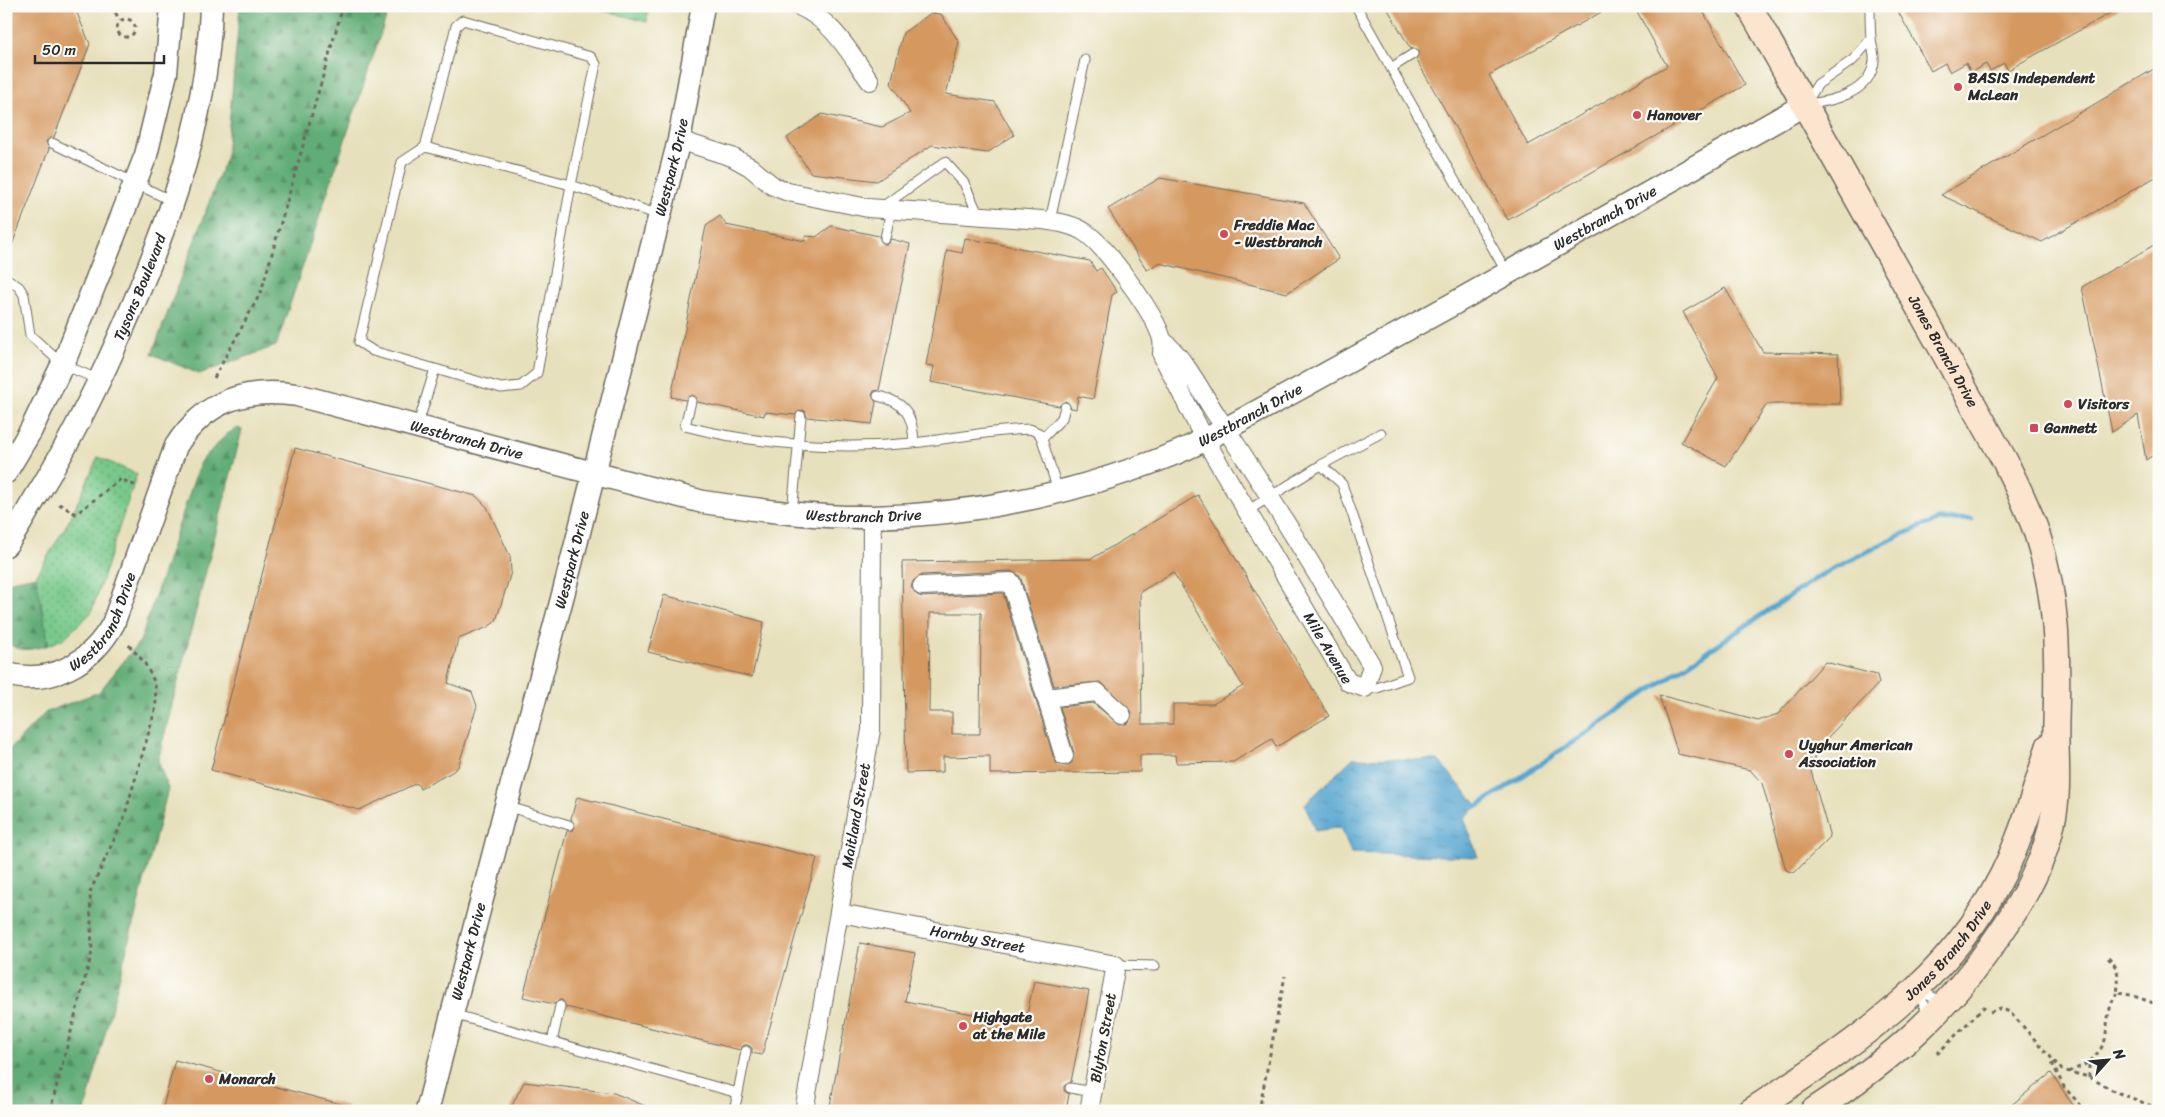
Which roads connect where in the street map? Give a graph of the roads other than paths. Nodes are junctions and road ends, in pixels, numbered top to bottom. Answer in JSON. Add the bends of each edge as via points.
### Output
{"nodes":[{"id":1,"x":172,"y":6,"type":"edge"},
{"id":2,"x":211,"y":6,"type":"edge"},
{"id":3,"x":703,"y":6,"type":"edge"},
{"id":4,"x":799,"y":6,"type":"edge"},
{"id":5,"x":1356,"y":6,"type":"edge"},
{"id":6,"x":1749,"y":6,"type":"edge"},
{"id":7,"x":1870,"y":6,"type":"edge"},
{"id":8,"x":1871,"y":39,"type":"junction"},
{"id":9,"x":1413,"y":54,"type":"dead end"},
{"id":10,"x":1084,"y":60,"type":"dead end"},
{"id":11,"x":1391,"y":68,"type":"junction"},
{"id":12,"x":870,"y":81,"type":"dead end"},
{"id":13,"x":1804,"y":105,"type":"junction"},
{"id":14,"x":679,"y":140,"type":"junction"},
{"id":15,"x":52,"y":143,"type":"dead end"},
{"id":16,"x":425,"y":147,"type":"junction"},
{"id":17,"x":135,"y":184,"type":"junction"},
{"id":18,"x":571,"y":185,"type":"junction"},
{"id":19,"x":172,"y":201,"type":"junction"},
{"id":20,"x":885,"y":209,"type":"junction"},
{"id":21,"x":660,"y":215,"type":"junction"},
{"id":22,"x":979,"y":216,"type":"junction"},
{"id":23,"x":1050,"y":221,"type":"junction"},
{"id":24,"x":886,"y":238,"type":"dead end"},
{"id":25,"x":1507,"y":273,"type":"junction"},
{"id":26,"x":6,"y":278,"type":"edge"},
{"id":27,"x":1162,"y":340,"type":"junction"},
{"id":28,"x":62,"y":364,"type":"junction"},
{"id":29,"x":435,"y":369,"type":"junction"},
{"id":30,"x":100,"y":380,"type":"junction"},
{"id":31,"x":878,"y":396,"type":"dead end"},
{"id":32,"x":691,"y":401,"type":"dead end"},
{"id":33,"x":1065,"y":407,"type":"dead end"},
{"id":34,"x":801,"y":416,"type":"dead end"},
{"id":35,"x":417,"y":427,"type":"junction"},
{"id":36,"x":1225,"y":428,"type":"junction"},
{"id":37,"x":1381,"y":433,"type":"dead end"},
{"id":38,"x":1042,"y":438,"type":"junction"},
{"id":39,"x":1205,"y":440,"type":"junction"},
{"id":40,"x":914,"y":443,"type":"junction"},
{"id":41,"x":800,"y":444,"type":"junction"},
{"id":42,"x":1321,"y":465,"type":"junction"},
{"id":43,"x":6,"y":472,"type":"edge"},
{"id":44,"x":593,"y":473,"type":"junction"},
{"id":45,"x":1058,"y":492,"type":"junction"},
{"id":46,"x":1270,"y":497,"type":"junction"},
{"id":47,"x":1247,"y":511,"type":"junction"},
{"id":48,"x":792,"y":513,"type":"junction"},
{"id":49,"x":872,"y":517,"type":"junction"},
{"id":50,"x":6,"y":545,"type":"edge"},
{"id":51,"x":922,"y":586,"type":"dead end"},
{"id":52,"x":6,"y":674,"type":"edge"},
{"id":53,"x":1365,"y":688,"type":"junction"},
{"id":54,"x":1046,"y":698,"type":"junction"},
{"id":55,"x":1122,"y":715,"type":"dead end"},
{"id":56,"x":2056,"y":722,"type":"junction"},
{"id":57,"x":1064,"y":756,"type":"dead end"},
{"id":58,"x":506,"y":806,"type":"junction"},
{"id":59,"x":569,"y":825,"type":"dead end"},
{"id":60,"x":840,"y":913,"type":"junction"},
{"id":61,"x":1116,"y":965,"type":"junction"},
{"id":62,"x":1155,"y":966,"type":"dead end"},
{"id":63,"x":1918,"y":988,"type":"junction"},
{"id":64,"x":560,"y":1006,"type":"dead end"},
{"id":65,"x":1938,"y":1013,"type":"junction"},
{"id":66,"x":452,"y":1014,"type":"junction"},
{"id":67,"x":552,"y":1042,"type":"junction"},
{"id":68,"x":746,"y":1051,"type":"dead end"},
{"id":69,"x":1070,"y":1088,"type":"dead end"},
{"id":70,"x":1093,"y":1092,"type":"junction"},
{"id":71,"x":738,"y":1093,"type":"junction"},
{"id":72,"x":427,"y":1111,"type":"edge"},
{"id":73,"x":734,"y":1111,"type":"edge"},
{"id":74,"x":804,"y":1111,"type":"edge"},
{"id":75,"x":1090,"y":1111,"type":"edge"},
{"id":76,"x":1752,"y":1111,"type":"edge"},
{"id":77,"x":1813,"y":1111,"type":"edge"}],
"edges":[{"from":1,"to":17,"type":"street","via":[[166,73],[146,155]]},
{"from":2,"to":19,"type":"street","name":"Tysons Boulevard","via":[[207,64]]},
{"from":3,"to":14,"type":"street","name":"Westpark Drive"},
{"from":4,"to":12,"type":"street","via":[[827,22]]},
{"from":5,"to":11,"type":"lane"},
{"from":6,"to":13,"type":"main road","name":"Jones Branch Drive"},
{"from":7,"to":8,"type":"lane"},
{"from":8,"to":13,"type":"lane","via":[[1853,60],[1818,84]]},
{"from":8,"to":13,"type":"lane","via":[[1874,64],[1863,82],[1843,98]]},
{"from":9,"to":11,"type":"lane"},
{"from":10,"to":23,"type":"lane"},
{"from":11,"to":25,"type":"lane"},
{"from":13,"to":25,"type":"street","name":"Westbranch Drive"},
{"from":13,"to":56,"type":"main road","name":"Jones Branch Drive","via":[[2005,461],[2029,515],[2048,572],[2055,618]]},
{"from":14,"to":20,"type":"street","via":[[732,157],[773,186],[788,192],[850,206]]},
{"from":14,"to":21,"type":"street","name":"Westpark Drive"},
{"from":15,"to":17,"type":"lane"},
{"from":16,"to":18,"type":"lane"},
{"from":16,"to":18,"type":"lane","via":[[456,26],[462,20],[591,57],[596,64]]},
{"from":16,"to":29,"type":"lane","via":[[402,162],[359,342],[373,351]]},
{"from":17,"to":19,"type":"lane"},
{"from":17,"to":28,"type":"street"},
{"from":18,"to":21,"type":"lane"},
{"from":18,"to":29,"type":"lane","via":[[537,373],[521,386],[500,388]]},
{"from":19,"to":30,"type":"street","name":"Tysons Boulevard","via":[[143,284]]},
{"from":20,"to":22,"type":"street"},
{"from":20,"to":22,"type":"lane","via":[[945,162],[964,183]]},
{"from":20,"to":24,"type":"lane"},
{"from":21,"to":44,"type":"street","name":"Westpark Drive"},
{"from":22,"to":23,"type":"street"},
{"from":23,"to":27,"type":"street","via":[[1085,232],[1104,250],[1152,318]]},
{"from":25,"to":36,"type":"street","name":"Westbranch Drive"},
{"from":26,"to":28,"type":"lane","via":[[24,295],[30,335]]},
{"from":27,"to":36,"type":"street","name":"Mile Avenue","via":[[1177,352]]},
{"from":27,"to":39,"type":"street","name":"Mile Avenue","via":[[1162,355]]},
{"from":28,"to":30,"type":"lane"},
{"from":28,"to":43,"type":"street","via":[[31,430]]},
{"from":29,"to":35,"type":"lane"},
{"from":30,"to":50,"type":"street","name":"Tysons Boulevard","via":[[69,443]]},
{"from":31,"to":40,"type":"lane","via":[[891,399],[907,412],[914,427]]},
{"from":32,"to":41,"type":"lane","via":[[685,426],[737,437]]},
{"from":33,"to":38,"type":"lane","via":[[1062,418]]},
{"from":34,"to":41,"type":"lane"},
{"from":35,"to":44,"type":"street","name":"Westbranch Drive"},
{"from":35,"to":52,"type":"street","name":"Westbranch Drive","via":[[297,395],[258,393],[218,404],[186,429],[176,446],[113,624],[103,641],[73,667],[54,674],[35,677]]},
{"from":36,"to":39,"type":"street","name":"Westbranch Drive"},
{"from":36,"to":46,"type":"street","name":"Mile Avenue"},
{"from":37,"to":42,"type":"lane"},
{"from":38,"to":40,"type":"lane","via":[[1030,428]]},
{"from":38,"to":45,"type":"lane"},
{"from":39,"to":45,"type":"street","name":"Westbranch Drive","via":[[1114,476]]},
{"from":39,"to":47,"type":"street","name":"Mile Avenue"},
{"from":40,"to":41,"type":"lane"},
{"from":41,"to":48,"type":"lane"},
{"from":42,"to":46,"type":"lane"},
{"from":42,"to":53,"type":"lane","via":[[1342,484],[1408,677],[1377,688]]},
{"from":44,"to":48,"type":"street","name":"Westbranch Drive","via":[[704,502]]},
{"from":44,"to":58,"type":"street","name":"Westpark Drive"},
{"from":45,"to":49,"type":"street","name":"Westbranch Drive","via":[[939,512]]},
{"from":46,"to":47,"type":"lane"},
{"from":46,"to":53,"type":"street","name":"Mile Avenue","via":[[1372,666]]},
{"from":47,"to":53,"type":"street","name":"Mile Avenue","via":[[1348,682]]},
{"from":48,"to":49,"type":"street","name":"Westbranch Drive"},
{"from":49,"to":60,"type":"street","name":"Maitland Street","via":[[871,730]]},
{"from":51,"to":54,"type":"street","via":[[1011,582]]},
{"from":54,"to":55,"type":"street","via":[[1097,692]]},
{"from":54,"to":57,"type":"street"},
{"from":56,"to":63,"type":"main road","name":"Jones Branch Drive","via":[[2029,810],[2003,875],[1958,942]]},
{"from":56,"to":65,"type":"main road","name":"Jones Branch Drive","via":[[2057,795],[2044,852],[2016,911],[1979,964]]},
{"from":58,"to":59,"type":"lane"},
{"from":58,"to":66,"type":"street","name":"Westpark Drive"},
{"from":60,"to":61,"type":"street","name":"Hornby Street"},
{"from":60,"to":74,"type":"street","name":"Maitland Street"},
{"from":61,"to":62,"type":"lane"},
{"from":61,"to":70,"type":"street","name":"Blyton Street"},
{"from":63,"to":65,"type":"lane"},
{"from":63,"to":65,"type":"lane"},
{"from":63,"to":76,"type":"main road","name":"Jones Branch Drive","via":[[1861,1037]]},
{"from":64,"to":67,"type":"lane"},
{"from":65,"to":77,"type":"main road","name":"Jones Branch Drive","via":[[1881,1064]]},
{"from":66,"to":67,"type":"lane"},
{"from":66,"to":72,"type":"street","name":"Westpark Drive"},
{"from":67,"to":71,"type":"lane"},
{"from":68,"to":71,"type":"lane"},
{"from":69,"to":70,"type":"lane"},
{"from":70,"to":75,"type":"street","name":"Blyton Street"},
{"from":71,"to":73,"type":"lane"}]}
